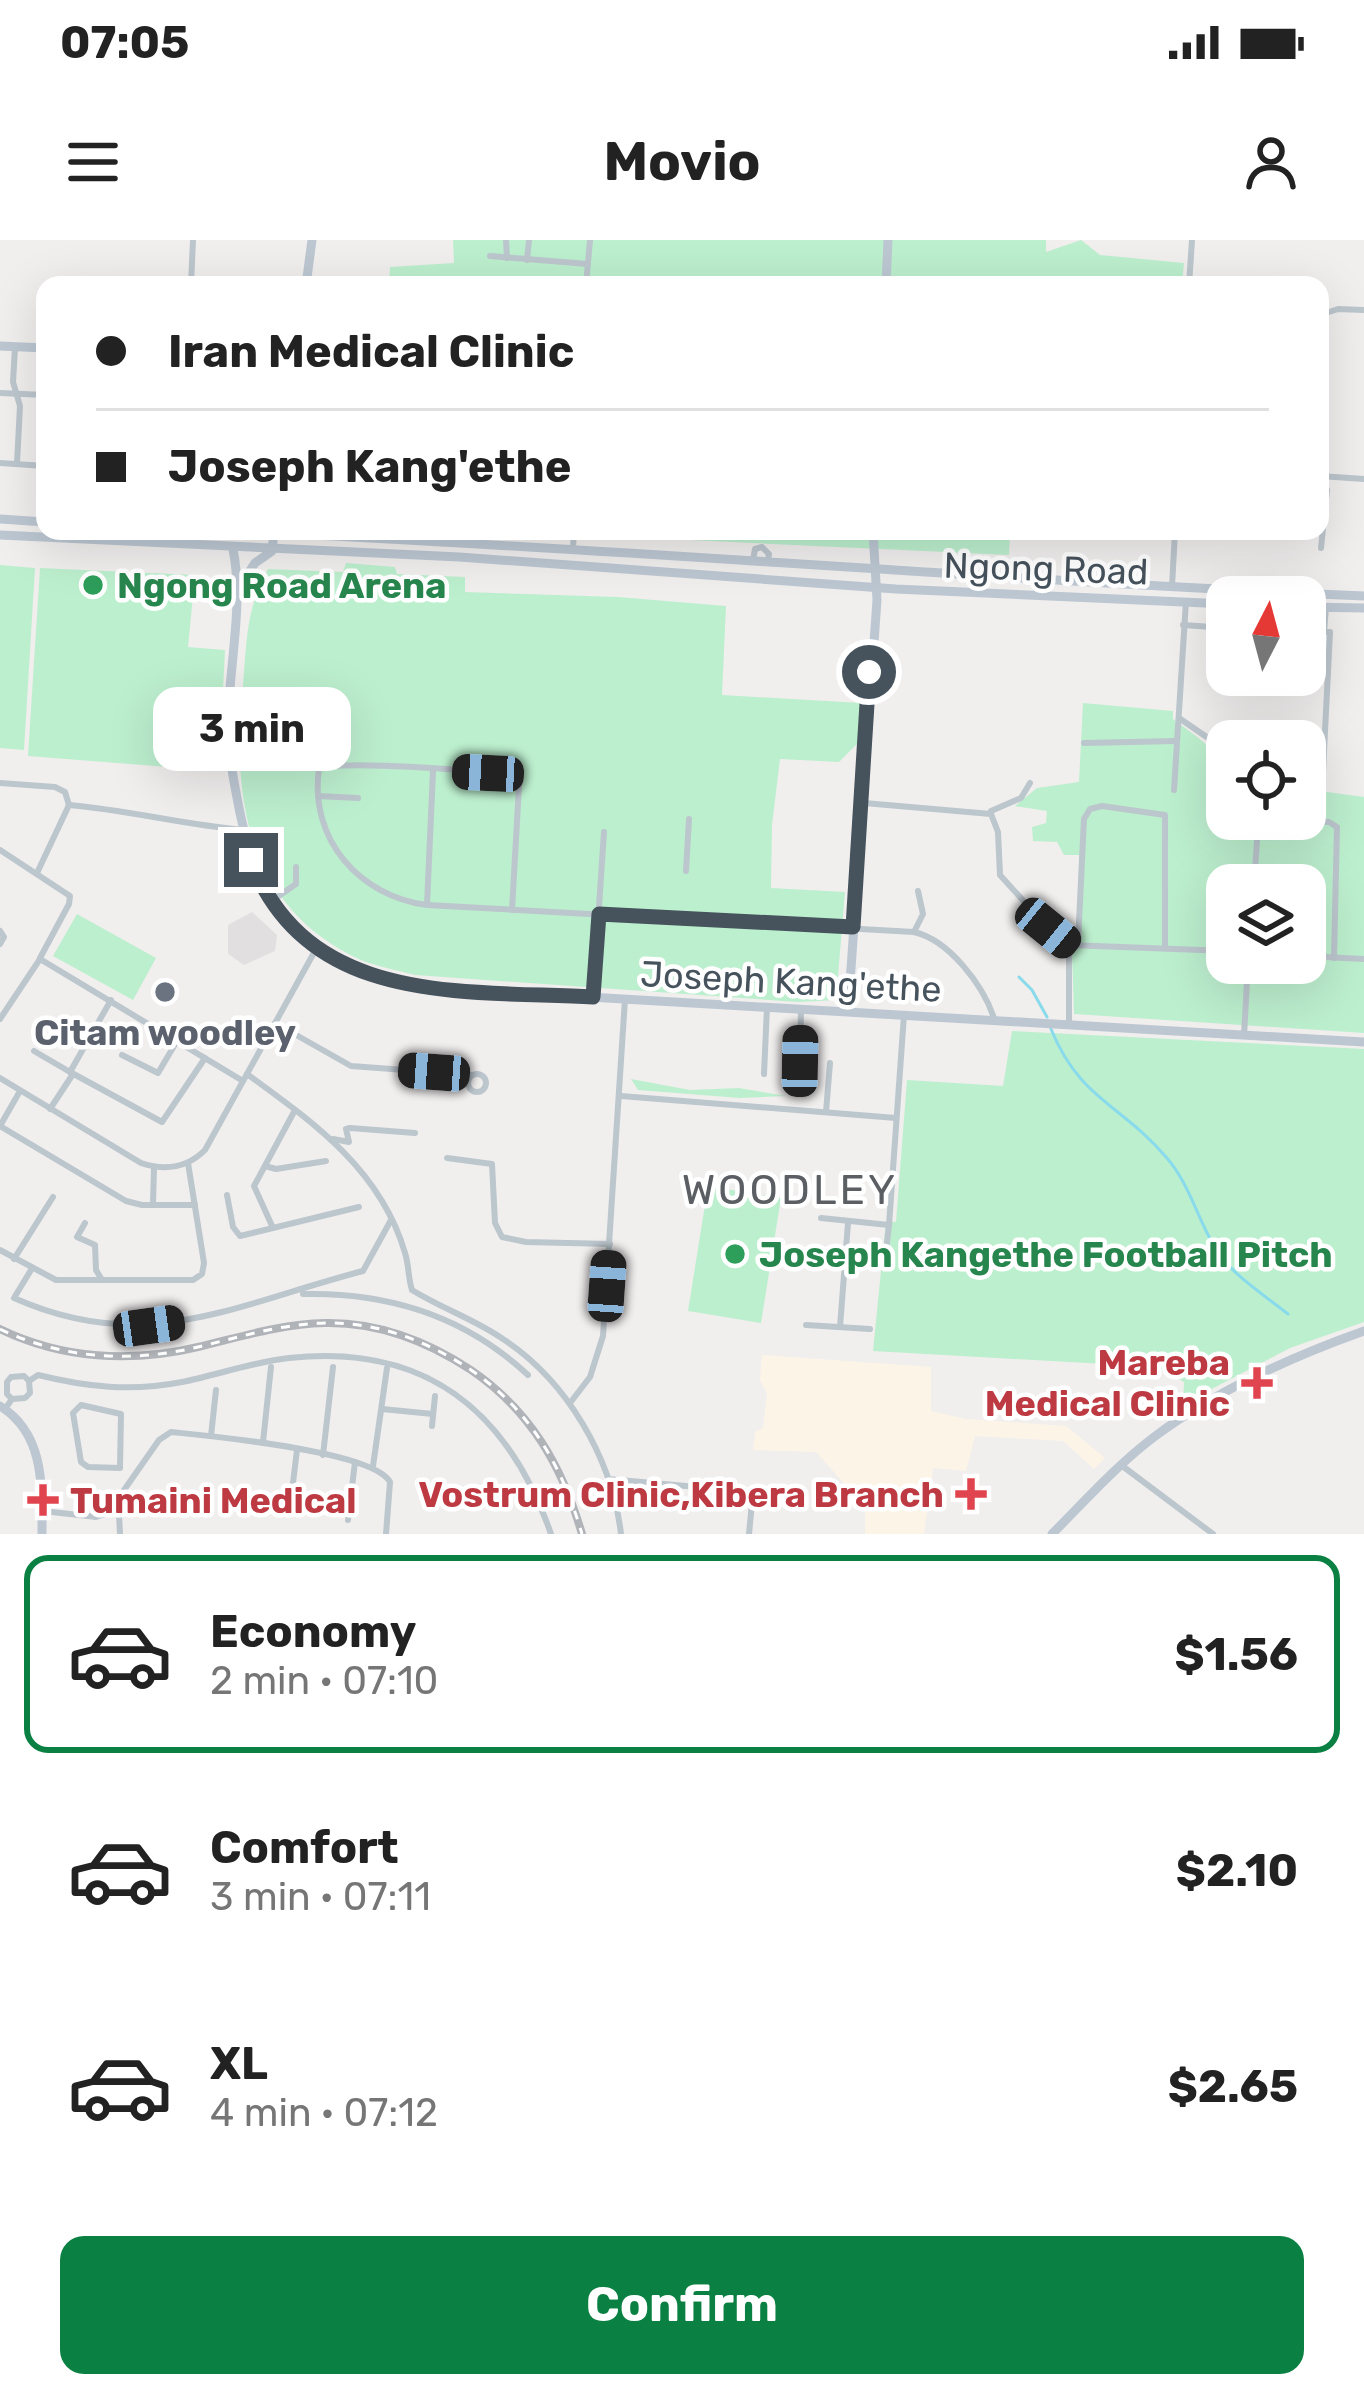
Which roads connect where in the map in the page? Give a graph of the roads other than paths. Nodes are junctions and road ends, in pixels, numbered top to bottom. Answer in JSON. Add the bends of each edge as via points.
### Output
{"nodes":[{"id":1,"x":193,"y":240,"type":"edge"},
{"id":2,"x":313,"y":240,"type":"edge"},
{"id":3,"x":506,"y":240,"type":"edge"},
{"id":4,"x":529,"y":240,"type":"edge"},
{"id":5,"x":590,"y":240,"type":"edge"},
{"id":6,"x":889,"y":240,"type":"edge"},
{"id":7,"x":1192,"y":240,"type":"edge"},
{"id":8,"x":490,"y":256,"type":"dead end"},
{"id":9,"x":506,"y":258,"type":"junction"},
{"id":10,"x":527,"y":260,"type":"junction"},
{"id":11,"x":588,"y":264,"type":"junction"},
{"id":12,"x":191,"y":276,"type":"edge"},
{"id":13,"x":307,"y":276,"type":"edge"},
{"id":14,"x":587,"y":276,"type":"edge"},
{"id":15,"x":887,"y":276,"type":"edge"},
{"id":16,"x":1190,"y":276,"type":"edge"},
{"id":17,"x":1364,"y":310,"type":"edge"},
{"id":18,"x":1329,"y":312,"type":"edge"},
{"id":19,"x":0,"y":346,"type":"edge"},
{"id":20,"x":15,"y":346,"type":"junction"},
{"id":21,"x":36,"y":347,"type":"edge"},
{"id":22,"x":0,"y":393,"type":"edge"},
{"id":23,"x":18,"y":394,"type":"junction"},
{"id":24,"x":36,"y":395,"type":"edge"},
{"id":25,"x":0,"y":463,"type":"edge"},
{"id":26,"x":17,"y":463,"type":"junction"},
{"id":27,"x":36,"y":465,"type":"edge"},
{"id":28,"x":1329,"y":476,"type":"edge"},
{"id":29,"x":1364,"y":479,"type":"edge"},
{"id":30,"x":0,"y":520,"type":"edge"},
{"id":31,"x":36,"y":522,"type":"edge"},
{"id":32,"x":0,"y":536,"type":"edge"},
{"id":33,"x":36,"y":538,"type":"edge"},
{"id":34,"x":72,"y":540,"type":"edge"},
{"id":35,"x":273,"y":540,"type":"edge"},
{"id":36,"x":391,"y":540,"type":"edge"},
{"id":37,"x":464,"y":540,"type":"edge"},
{"id":38,"x":574,"y":540,"type":"edge"},
{"id":39,"x":874,"y":540,"type":"edge"},
{"id":40,"x":1175,"y":540,"type":"edge"},
{"id":41,"x":1321,"y":540,"type":"edge"},
{"id":42,"x":464,"y":545,"type":"junction"},
{"id":43,"x":1321,"y":548,"type":"dead end"},
{"id":44,"x":233,"y":549,"type":"junction"},
{"id":45,"x":272,"y":551,"type":"junction"},
{"id":46,"x":573,"y":551,"type":"junction"},
{"id":47,"x":876,"y":570,"type":"junction"},
{"id":48,"x":877,"y":586,"type":"junction"},
{"id":49,"x":1172,"y":587,"type":"junction"},
{"id":50,"x":236,"y":592,"type":"junction"},
{"id":51,"x":1364,"y":596,"type":"edge"},
{"id":52,"x":1186,"y":602,"type":"junction"},
{"id":53,"x":1206,"y":603,"type":"edge"},
{"id":54,"x":1326,"y":607,"type":"edge"},
{"id":55,"x":1364,"y":608,"type":"edge"},
{"id":56,"x":1184,"y":626,"type":"junction"},
{"id":57,"x":1206,"y":627,"type":"edge"},
{"id":58,"x":1326,"y":632,"type":"edge"},
{"id":59,"x":1179,"y":718,"type":"junction"},
{"id":60,"x":1326,"y":724,"type":"edge"},
{"id":61,"x":1206,"y":737,"type":"edge"},
{"id":62,"x":1176,"y":741,"type":"junction"},
{"id":63,"x":1084,"y":742,"type":"dead end"},
{"id":64,"x":433,"y":771,"type":"junction"},
{"id":65,"x":0,"y":783,"type":"edge"},
{"id":66,"x":1030,"y":783,"type":"dead end"},
{"id":67,"x":1174,"y":790,"type":"dead end"},
{"id":68,"x":318,"y":796,"type":"junction"},
{"id":69,"x":358,"y":797,"type":"dead end"},
{"id":70,"x":861,"y":802,"type":"junction"},
{"id":71,"x":69,"y":806,"type":"junction"},
{"id":72,"x":987,"y":812,"type":"junction"},
{"id":73,"x":689,"y":819,"type":"dead end"},
{"id":74,"x":1326,"y":821,"type":"edge"},
{"id":75,"x":244,"y":830,"type":"junction"},
{"id":76,"x":604,"y":832,"type":"dead end"},
{"id":77,"x":0,"y":850,"type":"edge"},
{"id":78,"x":296,"y":867,"type":"dead end"},
{"id":79,"x":686,"y":871,"type":"dead end"},
{"id":80,"x":37,"y":873,"type":"junction"},
{"id":81,"x":918,"y":891,"type":"dead end"},
{"id":82,"x":273,"y":900,"type":"junction"},
{"id":83,"x":427,"y":905,"type":"junction"},
{"id":84,"x":512,"y":910,"type":"junction"},
{"id":85,"x":599,"y":914,"type":"junction"},
{"id":86,"x":853,"y":927,"type":"junction"},
{"id":87,"x":0,"y":931,"type":"edge"},
{"id":88,"x":914,"y":932,"type":"junction"},
{"id":89,"x":0,"y":944,"type":"edge"},
{"id":90,"x":1073,"y":944,"type":"junction"},
{"id":91,"x":1165,"y":948,"type":"junction"},
{"id":92,"x":316,"y":949,"type":"junction"},
{"id":93,"x":1206,"y":950,"type":"edge"},
{"id":94,"x":1326,"y":957,"type":"edge"},
{"id":95,"x":1334,"y":958,"type":"junction"},
{"id":96,"x":40,"y":959,"type":"junction"},
{"id":97,"x":1364,"y":959,"type":"edge"},
{"id":98,"x":1248,"y":984,"type":"edge"},
{"id":99,"x":593,"y":997,"type":"junction"},
{"id":100,"x":626,"y":999,"type":"junction"},
{"id":101,"x":111,"y":1000,"type":"junction"},
{"id":102,"x":767,"y":1007,"type":"junction"},
{"id":103,"x":801,"y":1009,"type":"junction"},
{"id":104,"x":848,"y":1010,"type":"junction"},
{"id":105,"x":904,"y":1014,"type":"junction"},
{"id":106,"x":994,"y":1018,"type":"junction"},
{"id":107,"x":0,"y":1019,"type":"edge"},
{"id":108,"x":275,"y":1023,"type":"junction"},
{"id":109,"x":1069,"y":1024,"type":"junction"},
{"id":110,"x":1244,"y":1036,"type":"junction"},
{"id":111,"x":177,"y":1041,"type":"junction"},
{"id":112,"x":1364,"y":1042,"type":"edge"},
{"id":113,"x":34,"y":1051,"type":"dead end"},
{"id":114,"x":122,"y":1055,"type":"dead end"},
{"id":115,"x":205,"y":1058,"type":"junction"},
{"id":116,"x":800,"y":1061,"type":"dead end"},
{"id":117,"x":830,"y":1063,"type":"dead end"},
{"id":118,"x":71,"y":1073,"type":"junction"},
{"id":119,"x":764,"y":1074,"type":"dead end"},
{"id":120,"x":472,"y":1075,"type":"dead end"},
{"id":121,"x":245,"y":1077,"type":"junction"},
{"id":122,"x":0,"y":1078,"type":"edge"},
{"id":123,"x":20,"y":1091,"type":"junction"},
{"id":124,"x":621,"y":1096,"type":"junction"},
{"id":125,"x":50,"y":1109,"type":"junction"},
{"id":126,"x":296,"y":1110,"type":"junction"},
{"id":127,"x":826,"y":1112,"type":"junction"},
{"id":128,"x":896,"y":1118,"type":"junction"},
{"id":129,"x":415,"y":1132,"type":"dead end"},
{"id":130,"x":332,"y":1138,"type":"junction"},
{"id":131,"x":447,"y":1158,"type":"dead end"},
{"id":132,"x":326,"y":1161,"type":"dead end"},
{"id":133,"x":188,"y":1162,"type":"junction"},
{"id":134,"x":265,"y":1166,"type":"junction"},
{"id":135,"x":154,"y":1167,"type":"junction"},
{"id":136,"x":226,"y":1195,"type":"dead end"},
{"id":137,"x":52,"y":1197,"type":"dead end"},
{"id":138,"x":153,"y":1205,"type":"junction"},
{"id":139,"x":195,"y":1205,"type":"junction"},
{"id":140,"x":359,"y":1207,"type":"dead end"},
{"id":141,"x":821,"y":1218,"type":"dead end"},
{"id":142,"x":391,"y":1220,"type":"junction"},
{"id":143,"x":848,"y":1221,"type":"junction"},
{"id":144,"x":86,"y":1223,"type":"dead end"},
{"id":145,"x":889,"y":1225,"type":"junction"},
{"id":146,"x":273,"y":1228,"type":"junction"},
{"id":147,"x":610,"y":1244,"type":"junction"},
{"id":148,"x":0,"y":1250,"type":"edge"},
{"id":149,"x":886,"y":1252,"type":"dead end"},
{"id":150,"x":14,"y":1259,"type":"junction"},
{"id":151,"x":31,"y":1270,"type":"junction"},
{"id":152,"x":102,"y":1280,"type":"junction"},
{"id":153,"x":293,"y":1294,"type":"junction"},
{"id":154,"x":806,"y":1325,"type":"dead end"},
{"id":155,"x":840,"y":1327,"type":"junction"},
{"id":156,"x":870,"y":1329,"type":"dead end"},
{"id":157,"x":1364,"y":1331,"type":"edge"},
{"id":158,"x":271,"y":1367,"type":"dead end"},
{"id":159,"x":333,"y":1367,"type":"dead end"},
{"id":160,"x":387,"y":1368,"type":"dead end"},
{"id":161,"x":528,"y":1376,"type":"dead end"},
{"id":162,"x":29,"y":1381,"type":"junction"},
{"id":163,"x":216,"y":1390,"type":"dead end"},
{"id":164,"x":435,"y":1396,"type":"dead end"},
{"id":165,"x":569,"y":1403,"type":"junction"},
{"id":166,"x":6,"y":1404,"type":"edge"},
{"id":167,"x":382,"y":1409,"type":"junction"},
{"id":168,"x":433,"y":1414,"type":"junction"},
{"id":169,"x":432,"y":1426,"type":"dead end"},
{"id":170,"x":211,"y":1436,"type":"junction"},
{"id":171,"x":263,"y":1442,"type":"junction"},
{"id":172,"x":297,"y":1450,"type":"junction"},
{"id":173,"x":323,"y":1455,"type":"junction"},
{"id":174,"x":355,"y":1462,"type":"junction"},
{"id":175,"x":373,"y":1466,"type":"junction"},
{"id":176,"x":1121,"y":1466,"type":"junction"},
{"id":177,"x":120,"y":1468,"type":"junction"},
{"id":178,"x":135,"y":1474,"type":"junction"},
{"id":179,"x":608,"y":1479,"type":"junction"},
{"id":180,"x":291,"y":1499,"type":"dead end"},
{"id":181,"x":114,"y":1507,"type":"junction"},
{"id":182,"x":41,"y":1511,"type":"junction"},
{"id":183,"x":348,"y":1520,"type":"dead end"},
{"id":184,"x":42,"y":1534,"type":"edge"},
{"id":185,"x":120,"y":1534,"type":"edge"},
{"id":186,"x":386,"y":1534,"type":"edge"},
{"id":187,"x":551,"y":1534,"type":"edge"},
{"id":188,"x":621,"y":1534,"type":"edge"},
{"id":189,"x":749,"y":1534,"type":"edge"},
{"id":190,"x":1052,"y":1534,"type":"edge"},
{"id":191,"x":1213,"y":1534,"type":"edge"}],
"edges":[{"from":1,"to":12,"type":"street"},
{"from":2,"to":13,"type":"street"},
{"from":3,"to":9,"type":"street"},
{"from":4,"to":10,"type":"street"},
{"from":5,"to":11,"type":"street"},
{"from":6,"to":15,"type":"street"},
{"from":7,"to":16,"type":"street"},
{"from":8,"to":9,"type":"street"},
{"from":9,"to":10,"type":"street"},
{"from":10,"to":11,"type":"street"},
{"from":11,"to":14,"type":"street"},
{"from":17,"to":18,"type":"street"},
{"from":19,"to":20,"type":"street"},
{"from":20,"to":21,"type":"street"},
{"from":20,"to":23,"type":"street"},
{"from":22,"to":23,"type":"street"},
{"from":23,"to":24,"type":"street"},
{"from":23,"to":26,"type":"street"},
{"from":25,"to":26,"type":"street"},
{"from":26,"to":27,"type":"street"},
{"from":28,"to":29,"type":"street"},
{"from":30,"to":31,"type":"street"},
{"from":32,"to":33,"type":"street","name":"Ngong Road"},
{"from":34,"to":44,"type":"street","name":"Ngong Road"},
{"from":35,"to":45,"type":"street"},
{"from":36,"to":42,"type":"street","name":"Ngong Road"},
{"from":37,"to":42,"type":"street"},
{"from":38,"to":46,"type":"street"},
{"from":39,"to":47,"type":"street"},
{"from":40,"to":49,"type":"street"},
{"from":41,"to":43,"type":"street"},
{"from":42,"to":46,"type":"street","name":"Ngong Road"},
{"from":44,"to":45,"type":"street","name":"Ngong Road"},
{"from":44,"to":50,"type":"street","name":"Joseph Kang'ethe"},
{"from":45,"to":48,"type":"street","name":"Ngong Road"},
{"from":45,"to":50,"type":"street"},
{"from":46,"to":47,"type":"street","name":"Ngong Road"},
{"from":47,"to":48,"type":"street"},
{"from":47,"to":49,"type":"street","name":"Ngong Road"},
{"from":48,"to":52,"type":"street","name":"Ngong Road"},
{"from":48,"to":70,"type":"street"},
{"from":49,"to":51,"type":"street","name":"Ngong Road"},
{"from":50,"to":75,"type":"street","name":"Joseph Kang'ethe","via":[[228,726]]},
{"from":52,"to":53,"type":"street","name":"Ngong Road"},
{"from":52,"to":56,"type":"street"},
{"from":54,"to":55,"type":"street"},
{"from":56,"to":57,"type":"street"},
{"from":56,"to":59,"type":"street"},
{"from":58,"to":60,"type":"street"},
{"from":59,"to":61,"type":"street"},
{"from":59,"to":62,"type":"street"},
{"from":62,"to":63,"type":"street"},
{"from":62,"to":67,"type":"street"},
{"from":64,"to":68,"type":"street","via":[[323,766]]},
{"from":64,"to":83,"type":"street"},
{"from":64,"to":84,"type":"street","via":[[507,775],[518,784]]},
{"from":65,"to":71,"type":"street","via":[[56,787]]},
{"from":66,"to":72,"type":"street","via":[[1021,798]]},
{"from":68,"to":69,"type":"street"},
{"from":68,"to":83,"type":"street","via":[[325,831],[348,866],[379,891]]},
{"from":70,"to":72,"type":"street"},
{"from":70,"to":86,"type":"street"},
{"from":71,"to":75,"type":"street"},
{"from":71,"to":80,"type":"street"},
{"from":72,"to":90,"type":"street","via":[[997,824],[1000,875]]},
{"from":73,"to":79,"type":"street"},
{"from":74,"to":95,"type":"street","via":[[1337,827]]},
{"from":75,"to":82,"type":"street","name":"Joseph Kang'ethe"},
{"from":76,"to":85,"type":"street"},
{"from":77,"to":80,"type":"street"},
{"from":78,"to":82,"type":"street","via":[[296,884]]},
{"from":80,"to":96,"type":"street","via":[[70,900]]},
{"from":81,"to":88,"type":"street","via":[[923,914]]},
{"from":82,"to":92,"type":"street","name":"Joseph Kang'ethe"},
{"from":83,"to":84,"type":"street"},
{"from":84,"to":85,"type":"street"},
{"from":85,"to":86,"type":"street"},
{"from":85,"to":99,"type":"street"},
{"from":86,"to":88,"type":"street"},
{"from":86,"to":104,"type":"street"},
{"from":87,"to":89,"type":"street"},
{"from":88,"to":106,"type":"street","via":[[948,952]]},
{"from":90,"to":91,"type":"street"},
{"from":90,"to":91,"type":"street","via":[[1084,819],[1102,806],[1165,815]]},
{"from":90,"to":109,"type":"street"},
{"from":91,"to":93,"type":"street"},
{"from":92,"to":99,"type":"street","name":"Joseph Kang'ethe","via":[[397,984]]},
{"from":92,"to":108,"type":"street"},
{"from":94,"to":95,"type":"street"},
{"from":95,"to":97,"type":"street"},
{"from":96,"to":101,"type":"street"},
{"from":96,"to":107,"type":"street"},
{"from":98,"to":110,"type":"street"},
{"from":99,"to":100,"type":"street","name":"Joseph Kang'ethe"},
{"from":100,"to":102,"type":"street","name":"Joseph Kang'ethe"},
{"from":100,"to":124,"type":"street"},
{"from":101,"to":111,"type":"street"},
{"from":101,"to":118,"type":"street"},
{"from":102,"to":103,"type":"street","name":"Joseph Kang'ethe"},
{"from":102,"to":119,"type":"street"},
{"from":103,"to":104,"type":"street","name":"Joseph Kang'ethe"},
{"from":103,"to":116,"type":"street"},
{"from":104,"to":105,"type":"street","name":"Joseph Kang'ethe"},
{"from":105,"to":106,"type":"street","name":"Joseph Kang'ethe"},
{"from":105,"to":128,"type":"street"},
{"from":106,"to":109,"type":"street","name":"Joseph Kang'ethe"},
{"from":108,"to":120,"type":"street","via":[[351,1066]]},
{"from":108,"to":121,"type":"street"},
{"from":109,"to":110,"type":"street","name":"Joseph Kang'ethe"},
{"from":110,"to":112,"type":"street","name":"Joseph Kang'ethe"},
{"from":111,"to":114,"type":"street","via":[[158,1073]]},
{"from":111,"to":115,"type":"street"},
{"from":113,"to":118,"type":"street"},
{"from":115,"to":118,"type":"street","via":[[161,1122]]},
{"from":115,"to":121,"type":"street"},
{"from":117,"to":127,"type":"street"},
{"from":118,"to":125,"type":"street"},
{"from":121,"to":126,"type":"street"},
{"from":121,"to":133,"type":"street","via":[[205,1150]]},
{"from":122,"to":123,"type":"street"},
{"from":123,"to":125,"type":"street"},
{"from":123,"to":138,"type":"street","via":[[0,1126],[126,1201]]},
{"from":124,"to":127,"type":"street"},
{"from":124,"to":147,"type":"street"},
{"from":125,"to":135,"type":"street"},
{"from":126,"to":130,"type":"street"},
{"from":126,"to":134,"type":"street"},
{"from":127,"to":128,"type":"street"},
{"from":128,"to":145,"type":"street"},
{"from":129,"to":130,"type":"street","via":[[350,1128],[349,1142]]},
{"from":130,"to":142,"type":"street"},
{"from":131,"to":147,"type":"street","via":[[492,1164],[495,1223],[506,1240]]},
{"from":132,"to":134,"type":"street"},
{"from":133,"to":135,"type":"street"},
{"from":133,"to":139,"type":"street"},
{"from":134,"to":146,"type":"street","via":[[254,1186]]},
{"from":135,"to":138,"type":"street"},
{"from":136,"to":146,"type":"street","via":[[237,1235]]},
{"from":137,"to":150,"type":"street"},
{"from":138,"to":139,"type":"street"},
{"from":139,"to":152,"type":"street","via":[[204,1263],[198,1277]]},
{"from":140,"to":146,"type":"street"},
{"from":141,"to":143,"type":"street"},
{"from":142,"to":153,"type":"street","via":[[363,1271]]},
{"from":142,"to":165,"type":"street","via":[[412,1290],[520,1351]]},
{"from":143,"to":145,"type":"street"},
{"from":143,"to":155,"type":"street"},
{"from":144,"to":152,"type":"street","via":[[77,1237],[95,1245]]},
{"from":145,"to":149,"type":"street"},
{"from":147,"to":165,"type":"street","via":[[603,1336],[590,1377]]},
{"from":148,"to":150,"type":"street"},
{"from":150,"to":151,"type":"street"},
{"from":151,"to":152,"type":"street","via":[[56,1280]]},
{"from":151,"to":153,"type":"street","via":[[14,1298],[111,1326],[177,1322]]},
{"from":153,"to":161,"type":"street","via":[[415,1307],[477,1336]]},
{"from":154,"to":155,"type":"street"},
{"from":155,"to":156,"type":"street"},
{"from":157,"to":176,"type":"street","via":[[1212,1399]]},
{"from":158,"to":171,"type":"street"},
{"from":159,"to":173,"type":"street"},
{"from":160,"to":167,"type":"street"},
{"from":162,"to":166,"type":"street","via":[[30,1394]]},
{"from":162,"to":166,"type":"street","via":[[18,1375],[7,1382]]},
{"from":162,"to":187,"type":"street","via":[[38,1375],[88,1388],[138,1388],[287,1358],[384,1360],[453,1394],[496,1432],[530,1480]]},
{"from":163,"to":170,"type":"street"},
{"from":164,"to":168,"type":"street"},
{"from":165,"to":179,"type":"street"},
{"from":166,"to":182,"type":"street","via":[[34,1444]]},
{"from":167,"to":168,"type":"street"},
{"from":167,"to":175,"type":"street"},
{"from":168,"to":169,"type":"street"},
{"from":170,"to":171,"type":"street"},
{"from":170,"to":178,"type":"street","via":[[166,1433]]},
{"from":171,"to":172,"type":"street"},
{"from":172,"to":173,"type":"street"},
{"from":172,"to":180,"type":"street"},
{"from":173,"to":174,"type":"street"},
{"from":174,"to":175,"type":"street"},
{"from":174,"to":183,"type":"street"},
{"from":175,"to":186,"type":"street","via":[[390,1482]]},
{"from":176,"to":190,"type":"street"},
{"from":176,"to":191,"type":"street"},
{"from":177,"to":177,"type":"street","via":[[121,1414],[76,1407],[83,1464]]},
{"from":177,"to":178,"type":"street"},
{"from":178,"to":181,"type":"street"},
{"from":179,"to":188,"type":"street"},
{"from":179,"to":189,"type":"street","via":[[753,1492]]},
{"from":181,"to":182,"type":"street","via":[[96,1517]]},
{"from":181,"to":185,"type":"street"},
{"from":182,"to":184,"type":"street"}]}
